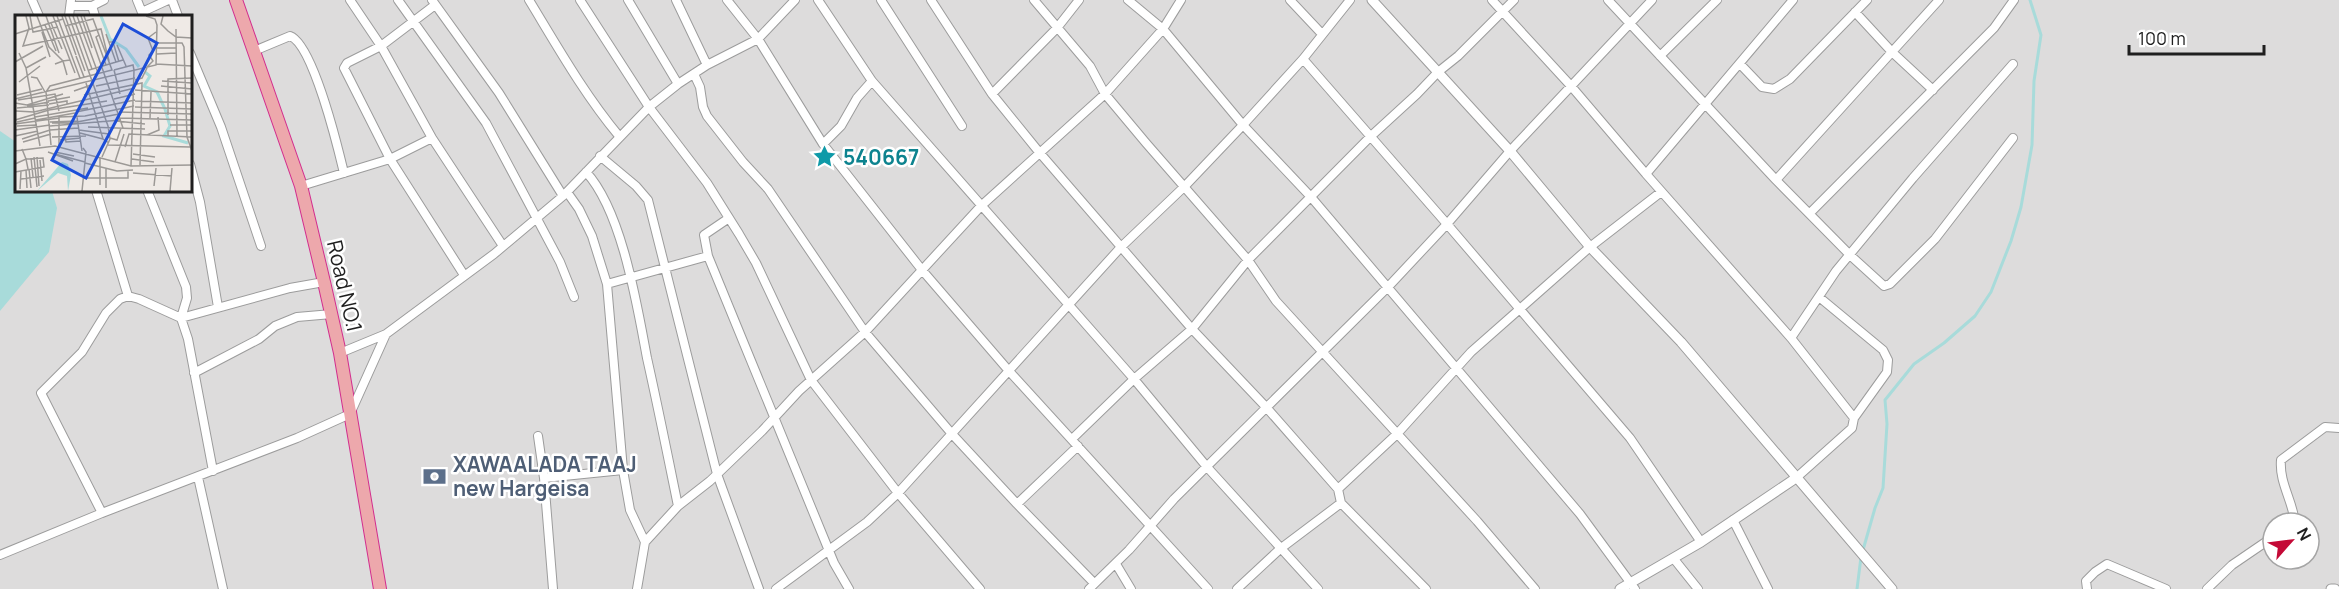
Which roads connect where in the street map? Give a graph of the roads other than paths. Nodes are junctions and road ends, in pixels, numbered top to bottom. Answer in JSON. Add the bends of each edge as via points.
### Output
{"nodes":[{"id":1,"x":32,"y":0,"type":"edge"},
{"id":2,"x":104,"y":0,"type":"edge"},
{"id":3,"x":137,"y":0,"type":"edge"},
{"id":4,"x":170,"y":0,"type":"edge"},
{"id":5,"x":236,"y":0,"type":"edge"},
{"id":6,"x":350,"y":0,"type":"edge"},
{"id":7,"x":398,"y":0,"type":"edge"},
{"id":8,"x":529,"y":0,"type":"edge"},
{"id":9,"x":580,"y":0,"type":"edge"},
{"id":10,"x":628,"y":0,"type":"edge"},
{"id":11,"x":676,"y":0,"type":"edge"},
{"id":12,"x":727,"y":0,"type":"edge"},
{"id":13,"x":795,"y":0,"type":"edge"},
{"id":14,"x":818,"y":0,"type":"edge"},
{"id":15,"x":881,"y":0,"type":"edge"},
{"id":16,"x":932,"y":0,"type":"edge"},
{"id":17,"x":1034,"y":0,"type":"edge"},
{"id":18,"x":1078,"y":0,"type":"edge"},
{"id":19,"x":1128,"y":0,"type":"edge"},
{"id":20,"x":1181,"y":0,"type":"edge"},
{"id":21,"x":1290,"y":0,"type":"edge"},
{"id":22,"x":1350,"y":0,"type":"edge"},
{"id":23,"x":1372,"y":0,"type":"edge"},
{"id":24,"x":1492,"y":0,"type":"edge"},
{"id":25,"x":1514,"y":0,"type":"edge"},
{"id":26,"x":1608,"y":0,"type":"edge"},
{"id":27,"x":1652,"y":0,"type":"edge"},
{"id":28,"x":1717,"y":0,"type":"edge"},
{"id":29,"x":1793,"y":0,"type":"edge"},
{"id":30,"x":1867,"y":0,"type":"edge"},
{"id":31,"x":1939,"y":0,"type":"edge"},
{"id":32,"x":2014,"y":0,"type":"edge"},
{"id":33,"x":434,"y":2,"type":"edge"},
{"id":34,"x":71,"y":3,"type":"edge"},
{"id":35,"x":92,"y":6,"type":"junction"},
{"id":36,"x":1502,"y":11,"type":"junction"},
{"id":37,"x":1856,"y":12,"type":"junction"},
{"id":38,"x":143,"y":14,"type":"edge"},
{"id":39,"x":39,"y":15,"type":"edge"},
{"id":40,"x":95,"y":15,"type":"edge"},
{"id":41,"x":178,"y":15,"type":"edge"},
{"id":42,"x":413,"y":21,"type":"junction"},
{"id":43,"x":1630,"y":24,"type":"junction"},
{"id":44,"x":1057,"y":28,"type":"junction"},
{"id":45,"x":1163,"y":29,"type":"junction"},
{"id":46,"x":1322,"y":34,"type":"junction"},
{"id":47,"x":758,"y":39,"type":"junction"},
{"id":48,"x":381,"y":46,"type":"junction"},
{"id":49,"x":254,"y":51,"type":"junction"},
{"id":50,"x":1892,"y":52,"type":"junction"},
{"id":51,"x":1660,"y":56,"type":"junction"},
{"id":52,"x":192,"y":58,"type":"edge"},
{"id":53,"x":1303,"y":59,"type":"junction"},
{"id":54,"x":2013,"y":63,"type":"dead end"},
{"id":55,"x":1740,"y":64,"type":"junction"},
{"id":56,"x":707,"y":65,"type":"junction"},
{"id":57,"x":1438,"y":72,"type":"junction"},
{"id":58,"x":694,"y":74,"type":"junction"},
{"id":59,"x":872,"y":81,"type":"junction"},
{"id":60,"x":678,"y":84,"type":"junction"},
{"id":61,"x":1570,"y":86,"type":"junction"},
{"id":62,"x":1933,"y":90,"type":"junction"},
{"id":63,"x":992,"y":94,"type":"junction"},
{"id":64,"x":1105,"y":94,"type":"junction"},
{"id":65,"x":1704,"y":104,"type":"junction"},
{"id":66,"x":649,"y":107,"type":"junction"},
{"id":67,"x":1243,"y":125,"type":"junction"},
{"id":68,"x":962,"y":126,"type":"dead end"},
{"id":69,"x":619,"y":136,"type":"junction"},
{"id":70,"x":1370,"y":137,"type":"junction"},
{"id":71,"x":432,"y":138,"type":"junction"},
{"id":72,"x":2013,"y":138,"type":"dead end"},
{"id":73,"x":823,"y":144,"type":"junction"},
{"id":74,"x":1510,"y":151,"type":"junction"},
{"id":75,"x":1039,"y":152,"type":"junction"},
{"id":76,"x":600,"y":156,"type":"junction"},
{"id":77,"x":390,"y":159,"type":"junction"},
{"id":78,"x":192,"y":172,"type":"edge"},
{"id":79,"x":586,"y":172,"type":"junction"},
{"id":80,"x":344,"y":173,"type":"junction"},
{"id":81,"x":1646,"y":174,"type":"junction"},
{"id":82,"x":1776,"y":180,"type":"junction"},
{"id":83,"x":301,"y":186,"type":"junction"},
{"id":84,"x":1185,"y":186,"type":"junction"},
{"id":85,"x":97,"y":192,"type":"edge"},
{"id":86,"x":148,"y":192,"type":"edge"},
{"id":87,"x":1661,"y":192,"type":"junction"},
{"id":88,"x":565,"y":194,"type":"junction"},
{"id":89,"x":1311,"y":197,"type":"junction"},
{"id":90,"x":981,"y":206,"type":"junction"},
{"id":91,"x":1810,"y":213,"type":"junction"},
{"id":92,"x":729,"y":218,"type":"junction"},
{"id":93,"x":537,"y":220,"type":"junction"},
{"id":94,"x":1447,"y":224,"type":"junction"},
{"id":95,"x":261,"y":246,"type":"dead end"},
{"id":96,"x":503,"y":246,"type":"junction"},
{"id":97,"x":1121,"y":247,"type":"junction"},
{"id":98,"x":1590,"y":247,"type":"junction"},
{"id":99,"x":708,"y":256,"type":"junction"},
{"id":100,"x":1851,"y":256,"type":"junction"},
{"id":101,"x":1248,"y":260,"type":"junction"},
{"id":102,"x":665,"y":267,"type":"junction"},
{"id":103,"x":921,"y":270,"type":"junction"},
{"id":104,"x":464,"y":275,"type":"junction"},
{"id":105,"x":631,"y":276,"type":"junction"},
{"id":106,"x":324,"y":282,"type":"junction"},
{"id":107,"x":607,"y":284,"type":"junction"},
{"id":108,"x":1388,"y":287,"type":"junction"},
{"id":109,"x":128,"y":296,"type":"junction"},
{"id":110,"x":574,"y":297,"type":"dead end"},
{"id":111,"x":1819,"y":297,"type":"junction"},
{"id":112,"x":1069,"y":305,"type":"junction"},
{"id":113,"x":218,"y":307,"type":"junction"},
{"id":114,"x":1520,"y":308,"type":"junction"},
{"id":115,"x":332,"y":314,"type":"junction"},
{"id":116,"x":181,"y":318,"type":"junction"},
{"id":117,"x":1192,"y":329,"type":"junction"},
{"id":118,"x":865,"y":332,"type":"junction"},
{"id":119,"x":386,"y":334,"type":"junction"},
{"id":120,"x":1791,"y":338,"type":"junction"},
{"id":121,"x":340,"y":353,"type":"junction"},
{"id":122,"x":1322,"y":353,"type":"junction"},
{"id":123,"x":1456,"y":368,"type":"junction"},
{"id":124,"x":1009,"y":370,"type":"junction"},
{"id":125,"x":194,"y":373,"type":"junction"},
{"id":126,"x":811,"y":380,"type":"junction"},
{"id":127,"x":1134,"y":380,"type":"junction"},
{"id":128,"x":1266,"y":407,"type":"junction"},
{"id":129,"x":350,"y":414,"type":"junction"},
{"id":130,"x":775,"y":417,"type":"junction"},
{"id":131,"x":1854,"y":418,"type":"junction"},
{"id":132,"x":2339,"y":428,"type":"edge"},
{"id":133,"x":952,"y":434,"type":"junction"},
{"id":134,"x":1397,"y":434,"type":"junction"},
{"id":135,"x":538,"y":436,"type":"dead end"},
{"id":136,"x":1072,"y":439,"type":"junction"},
{"id":137,"x":1078,"y":446,"type":"junction"},
{"id":138,"x":1207,"y":467,"type":"junction"},
{"id":139,"x":623,"y":470,"type":"junction"},
{"id":140,"x":213,"y":471,"type":"junction"},
{"id":141,"x":717,"y":474,"type":"junction"},
{"id":142,"x":198,"y":477,"type":"junction"},
{"id":143,"x":544,"y":478,"type":"junction"},
{"id":144,"x":1796,"y":478,"type":"junction"},
{"id":145,"x":1338,"y":489,"type":"junction"},
{"id":146,"x":898,"y":493,"type":"junction"},
{"id":147,"x":1341,"y":503,"type":"junction"},
{"id":148,"x":1017,"y":504,"type":"junction"},
{"id":149,"x":678,"y":506,"type":"junction"},
{"id":150,"x":2291,"y":511,"type":"edge"},
{"id":151,"x":102,"y":513,"type":"junction"},
{"id":152,"x":1733,"y":520,"type":"junction"},
{"id":153,"x":1149,"y":526,"type":"junction"},
{"id":154,"x":645,"y":542,"type":"junction"},
{"id":155,"x":1701,"y":542,"type":"junction"},
{"id":156,"x":2261,"y":545,"type":"edge"},
{"id":157,"x":1280,"y":549,"type":"junction"},
{"id":158,"x":829,"y":550,"type":"junction"},
{"id":159,"x":0,"y":555,"type":"edge"},
{"id":160,"x":1674,"y":559,"type":"junction"},
{"id":161,"x":1116,"y":564,"type":"junction"},
{"id":162,"x":1092,"y":586,"type":"edge"},
{"id":163,"x":1633,"y":586,"type":"edge"},
{"id":164,"x":223,"y":589,"type":"edge"},
{"id":165,"x":380,"y":589,"type":"edge"},
{"id":166,"x":553,"y":589,"type":"edge"},
{"id":167,"x":637,"y":589,"type":"edge"},
{"id":168,"x":759,"y":589,"type":"edge"},
{"id":169,"x":778,"y":589,"type":"edge"},
{"id":170,"x":849,"y":589,"type":"edge"},
{"id":171,"x":980,"y":589,"type":"edge"},
{"id":172,"x":1131,"y":589,"type":"edge"},
{"id":173,"x":1208,"y":589,"type":"edge"},
{"id":174,"x":1237,"y":589,"type":"edge"},
{"id":175,"x":1318,"y":589,"type":"edge"},
{"id":176,"x":1426,"y":589,"type":"edge"},
{"id":177,"x":1535,"y":589,"type":"edge"},
{"id":178,"x":1620,"y":589,"type":"edge"},
{"id":179,"x":1698,"y":589,"type":"edge"},
{"id":180,"x":1768,"y":589,"type":"edge"},
{"id":181,"x":1892,"y":589,"type":"edge"},
{"id":182,"x":2087,"y":589,"type":"edge"},
{"id":183,"x":2166,"y":589,"type":"edge"},
{"id":184,"x":2207,"y":589,"type":"edge"}],
"edges":[{"from":1,"to":39,"type":"street"},
{"from":2,"to":35,"type":"street"},
{"from":3,"to":38,"type":"street"},
{"from":4,"to":38,"type":"street"},
{"from":4,"to":41,"type":"street"},
{"from":5,"to":49,"type":"highway","name":"Road NO.1"},
{"from":6,"to":48,"type":"street"},
{"from":7,"to":42,"type":"street"},
{"from":8,"to":69,"type":"street","via":[[569,67]]},
{"from":9,"to":66,"type":"street"},
{"from":10,"to":60,"type":"street"},
{"from":11,"to":56,"type":"street"},
{"from":12,"to":47,"type":"street"},
{"from":13,"to":47,"type":"street"},
{"from":14,"to":59,"type":"street"},
{"from":15,"to":68,"type":"street"},
{"from":16,"to":63,"type":"street"},
{"from":17,"to":44,"type":"street"},
{"from":18,"to":44,"type":"street"},
{"from":19,"to":45,"type":"street"},
{"from":20,"to":45,"type":"street"},
{"from":21,"to":46,"type":"street"},
{"from":22,"to":46,"type":"street"},
{"from":23,"to":57,"type":"street"},
{"from":24,"to":36,"type":"street"},
{"from":25,"to":36,"type":"street"},
{"from":26,"to":43,"type":"street"},
{"from":27,"to":43,"type":"street"},
{"from":28,"to":51,"type":"street"},
{"from":29,"to":55,"type":"street"},
{"from":30,"to":37,"type":"street"},
{"from":31,"to":50,"type":"street"},
{"from":32,"to":62,"type":"street","via":[[1994,28]]},
{"from":33,"to":42,"type":"street"},
{"from":33,"to":88,"type":"street"},
{"from":34,"to":35,"type":"street"},
{"from":35,"to":40,"type":"street"},
{"from":36,"to":57,"type":"street"},
{"from":36,"to":61,"type":"street"},
{"from":37,"to":50,"type":"street"},
{"from":37,"to":55,"type":"street","via":[[1790,79],[1774,89],[1762,87]]},
{"from":42,"to":48,"type":"street"},
{"from":42,"to":93,"type":"street","via":[[486,123]]},
{"from":43,"to":51,"type":"street"},
{"from":43,"to":61,"type":"street"},
{"from":44,"to":63,"type":"street"},
{"from":44,"to":64,"type":"street","via":[[1090,66]]},
{"from":45,"to":64,"type":"street"},
{"from":45,"to":67,"type":"street"},
{"from":46,"to":53,"type":"street"},
{"from":47,"to":56,"type":"street"},
{"from":47,"to":73,"type":"street"},
{"from":48,"to":71,"type":"street"},
{"from":48,"to":77,"type":"street","via":[[344,68]]},
{"from":49,"to":80,"type":"street","via":[[290,36],[298,41],[333,124]]},
{"from":49,"to":83,"type":"highway","name":"Road NO.1"},
{"from":50,"to":62,"type":"street"},
{"from":50,"to":82,"type":"street"},
{"from":51,"to":65,"type":"street"},
{"from":52,"to":95,"type":"street","via":[[221,127]]},
{"from":53,"to":67,"type":"street"},
{"from":53,"to":70,"type":"street"},
{"from":54,"to":100,"type":"street"},
{"from":55,"to":65,"type":"street"},
{"from":56,"to":58,"type":"street"},
{"from":57,"to":70,"type":"street"},
{"from":57,"to":74,"type":"street"},
{"from":58,"to":60,"type":"street"},
{"from":58,"to":118,"type":"street","via":[[707,116],[768,189]]},
{"from":59,"to":73,"type":"street","via":[[841,126]]},
{"from":59,"to":90,"type":"street"},
{"from":60,"to":66,"type":"street"},
{"from":61,"to":74,"type":"street"},
{"from":61,"to":81,"type":"street"},
{"from":62,"to":91,"type":"street"},
{"from":63,"to":75,"type":"street"},
{"from":64,"to":75,"type":"street"},
{"from":64,"to":84,"type":"street"},
{"from":65,"to":81,"type":"street"},
{"from":65,"to":82,"type":"street"},
{"from":66,"to":69,"type":"street"},
{"from":66,"to":92,"type":"street"},
{"from":67,"to":84,"type":"street"},
{"from":67,"to":89,"type":"street"},
{"from":69,"to":76,"type":"street"},
{"from":70,"to":89,"type":"street"},
{"from":70,"to":94,"type":"street"},
{"from":71,"to":77,"type":"street"},
{"from":71,"to":96,"type":"street"},
{"from":72,"to":100,"type":"street","via":[[1935,239],[1890,284],[1882,285]]},
{"from":73,"to":103,"type":"street"},
{"from":74,"to":94,"type":"street"},
{"from":74,"to":98,"type":"street"},
{"from":75,"to":90,"type":"street"},
{"from":75,"to":97,"type":"street"},
{"from":76,"to":79,"type":"street"},
{"from":76,"to":102,"type":"street","via":[[648,200]]},
{"from":77,"to":80,"type":"street"},
{"from":77,"to":104,"type":"street"},
{"from":78,"to":113,"type":"street"},
{"from":79,"to":88,"type":"street"},
{"from":79,"to":105,"type":"street","via":[[606,203]]},
{"from":80,"to":83,"type":"street"},
{"from":81,"to":87,"type":"street"},
{"from":82,"to":91,"type":"street"},
{"from":83,"to":106,"type":"highway","name":"Road NO.1"},
{"from":84,"to":97,"type":"street"},
{"from":84,"to":101,"type":"street"},
{"from":85,"to":109,"type":"street"},
{"from":86,"to":116,"type":"street","via":[[186,287]]},
{"from":87,"to":98,"type":"street"},
{"from":87,"to":120,"type":"street"},
{"from":88,"to":93,"type":"street"},
{"from":88,"to":107,"type":"street","via":[[579,209],[592,236]]},
{"from":89,"to":101,"type":"street"},
{"from":89,"to":108,"type":"street"},
{"from":90,"to":103,"type":"street"},
{"from":90,"to":112,"type":"street"},
{"from":91,"to":100,"type":"street"},
{"from":92,"to":99,"type":"street","via":[[704,235]]},
{"from":92,"to":126,"type":"street","via":[[756,263]]},
{"from":93,"to":96,"type":"street"},
{"from":93,"to":110,"type":"street"},
{"from":94,"to":108,"type":"street"},
{"from":94,"to":114,"type":"street"},
{"from":96,"to":104,"type":"street"},
{"from":97,"to":112,"type":"street"},
{"from":97,"to":117,"type":"street"},
{"from":98,"to":114,"type":"street"},
{"from":98,"to":144,"type":"street","via":[[1681,342]]},
{"from":99,"to":102,"type":"street"},
{"from":99,"to":130,"type":"street"},
{"from":100,"to":111,"type":"street"},
{"from":101,"to":117,"type":"street"},
{"from":101,"to":122,"type":"street","via":[[1276,302]]},
{"from":102,"to":105,"type":"street"},
{"from":102,"to":141,"type":"street"},
{"from":103,"to":118,"type":"street"},
{"from":103,"to":124,"type":"street"},
{"from":104,"to":119,"type":"street"},
{"from":105,"to":107,"type":"street"},
{"from":105,"to":149,"type":"street"},
{"from":106,"to":113,"type":"street"},
{"from":106,"to":115,"type":"highway","name":"Road NO.1"},
{"from":107,"to":139,"type":"street"},
{"from":108,"to":122,"type":"street"},
{"from":108,"to":123,"type":"street"},
{"from":109,"to":116,"type":"street"},
{"from":109,"to":151,"type":"street","via":[[111,306],[82,352],[41,393]]},
{"from":111,"to":120,"type":"street"},
{"from":111,"to":131,"type":"street","via":[[1883,350],[1888,360],[1887,372]]},
{"from":112,"to":124,"type":"street"},
{"from":112,"to":127,"type":"street"},
{"from":113,"to":116,"type":"street"},
{"from":114,"to":123,"type":"street"},
{"from":114,"to":155,"type":"street","via":[[1629,438]]},
{"from":115,"to":121,"type":"highway","name":"Road NO.1"},
{"from":115,"to":125,"type":"street","via":[[297,317]]},
{"from":116,"to":125,"type":"street"},
{"from":117,"to":127,"type":"street"},
{"from":117,"to":128,"type":"street"},
{"from":118,"to":126,"type":"street"},
{"from":118,"to":133,"type":"street"},
{"from":119,"to":121,"type":"street"},
{"from":119,"to":129,"type":"street"},
{"from":120,"to":131,"type":"street"},
{"from":121,"to":129,"type":"highway","name":"Road NO.1"},
{"from":122,"to":128,"type":"street"},
{"from":122,"to":134,"type":"street"},
{"from":123,"to":134,"type":"street"},
{"from":123,"to":163,"type":"street","via":[[1580,514]]},
{"from":124,"to":133,"type":"street"},
{"from":124,"to":136,"type":"street"},
{"from":125,"to":140,"type":"street"},
{"from":126,"to":130,"type":"street"},
{"from":126,"to":146,"type":"street"},
{"from":127,"to":136,"type":"street"},
{"from":127,"to":138,"type":"street"},
{"from":128,"to":138,"type":"street"},
{"from":128,"to":145,"type":"street"},
{"from":129,"to":140,"type":"street"},
{"from":129,"to":165,"type":"highway","name":"Road NO.1"},
{"from":130,"to":141,"type":"street"},
{"from":130,"to":158,"type":"street"},
{"from":131,"to":144,"type":"street","via":[[1852,428]]},
{"from":132,"to":150,"type":"street","via":[[2325,427],[2281,460],[2280,471]]},
{"from":133,"to":146,"type":"street"},
{"from":133,"to":148,"type":"street"},
{"from":134,"to":145,"type":"street"},
{"from":134,"to":177,"type":"street"},
{"from":135,"to":143,"type":"street"},
{"from":136,"to":137,"type":"street"},
{"from":137,"to":148,"type":"street"},
{"from":137,"to":153,"type":"street"},
{"from":138,"to":153,"type":"street"},
{"from":138,"to":157,"type":"street"},
{"from":139,"to":143,"type":"street"},
{"from":139,"to":154,"type":"street","via":[[630,510]]},
{"from":140,"to":142,"type":"street"},
{"from":141,"to":149,"type":"street"},
{"from":141,"to":168,"type":"street"},
{"from":142,"to":151,"type":"street"},
{"from":142,"to":164,"type":"street"},
{"from":143,"to":166,"type":"street"},
{"from":144,"to":152,"type":"street"},
{"from":144,"to":181,"type":"street"},
{"from":145,"to":147,"type":"street"},
{"from":146,"to":158,"type":"street"},
{"from":146,"to":171,"type":"street"},
{"from":147,"to":157,"type":"street"},
{"from":147,"to":176,"type":"street"},
{"from":148,"to":162,"type":"street"},
{"from":149,"to":154,"type":"street"},
{"from":151,"to":159,"type":"street"},
{"from":152,"to":155,"type":"street"},
{"from":152,"to":180,"type":"street"},
{"from":153,"to":161,"type":"street"},
{"from":153,"to":173,"type":"street"},
{"from":154,"to":167,"type":"street"},
{"from":155,"to":160,"type":"street"},
{"from":156,"to":184,"type":"street"},
{"from":157,"to":174,"type":"street"},
{"from":157,"to":175,"type":"street"},
{"from":158,"to":169,"type":"street"},
{"from":158,"to":170,"type":"street"},
{"from":160,"to":163,"type":"street"},
{"from":160,"to":179,"type":"street"},
{"from":161,"to":162,"type":"street"},
{"from":161,"to":172,"type":"street"},
{"from":163,"to":178,"type":"street"},
{"from":182,"to":183,"type":"street","via":[[2086,581],[2108,564]]}]}
